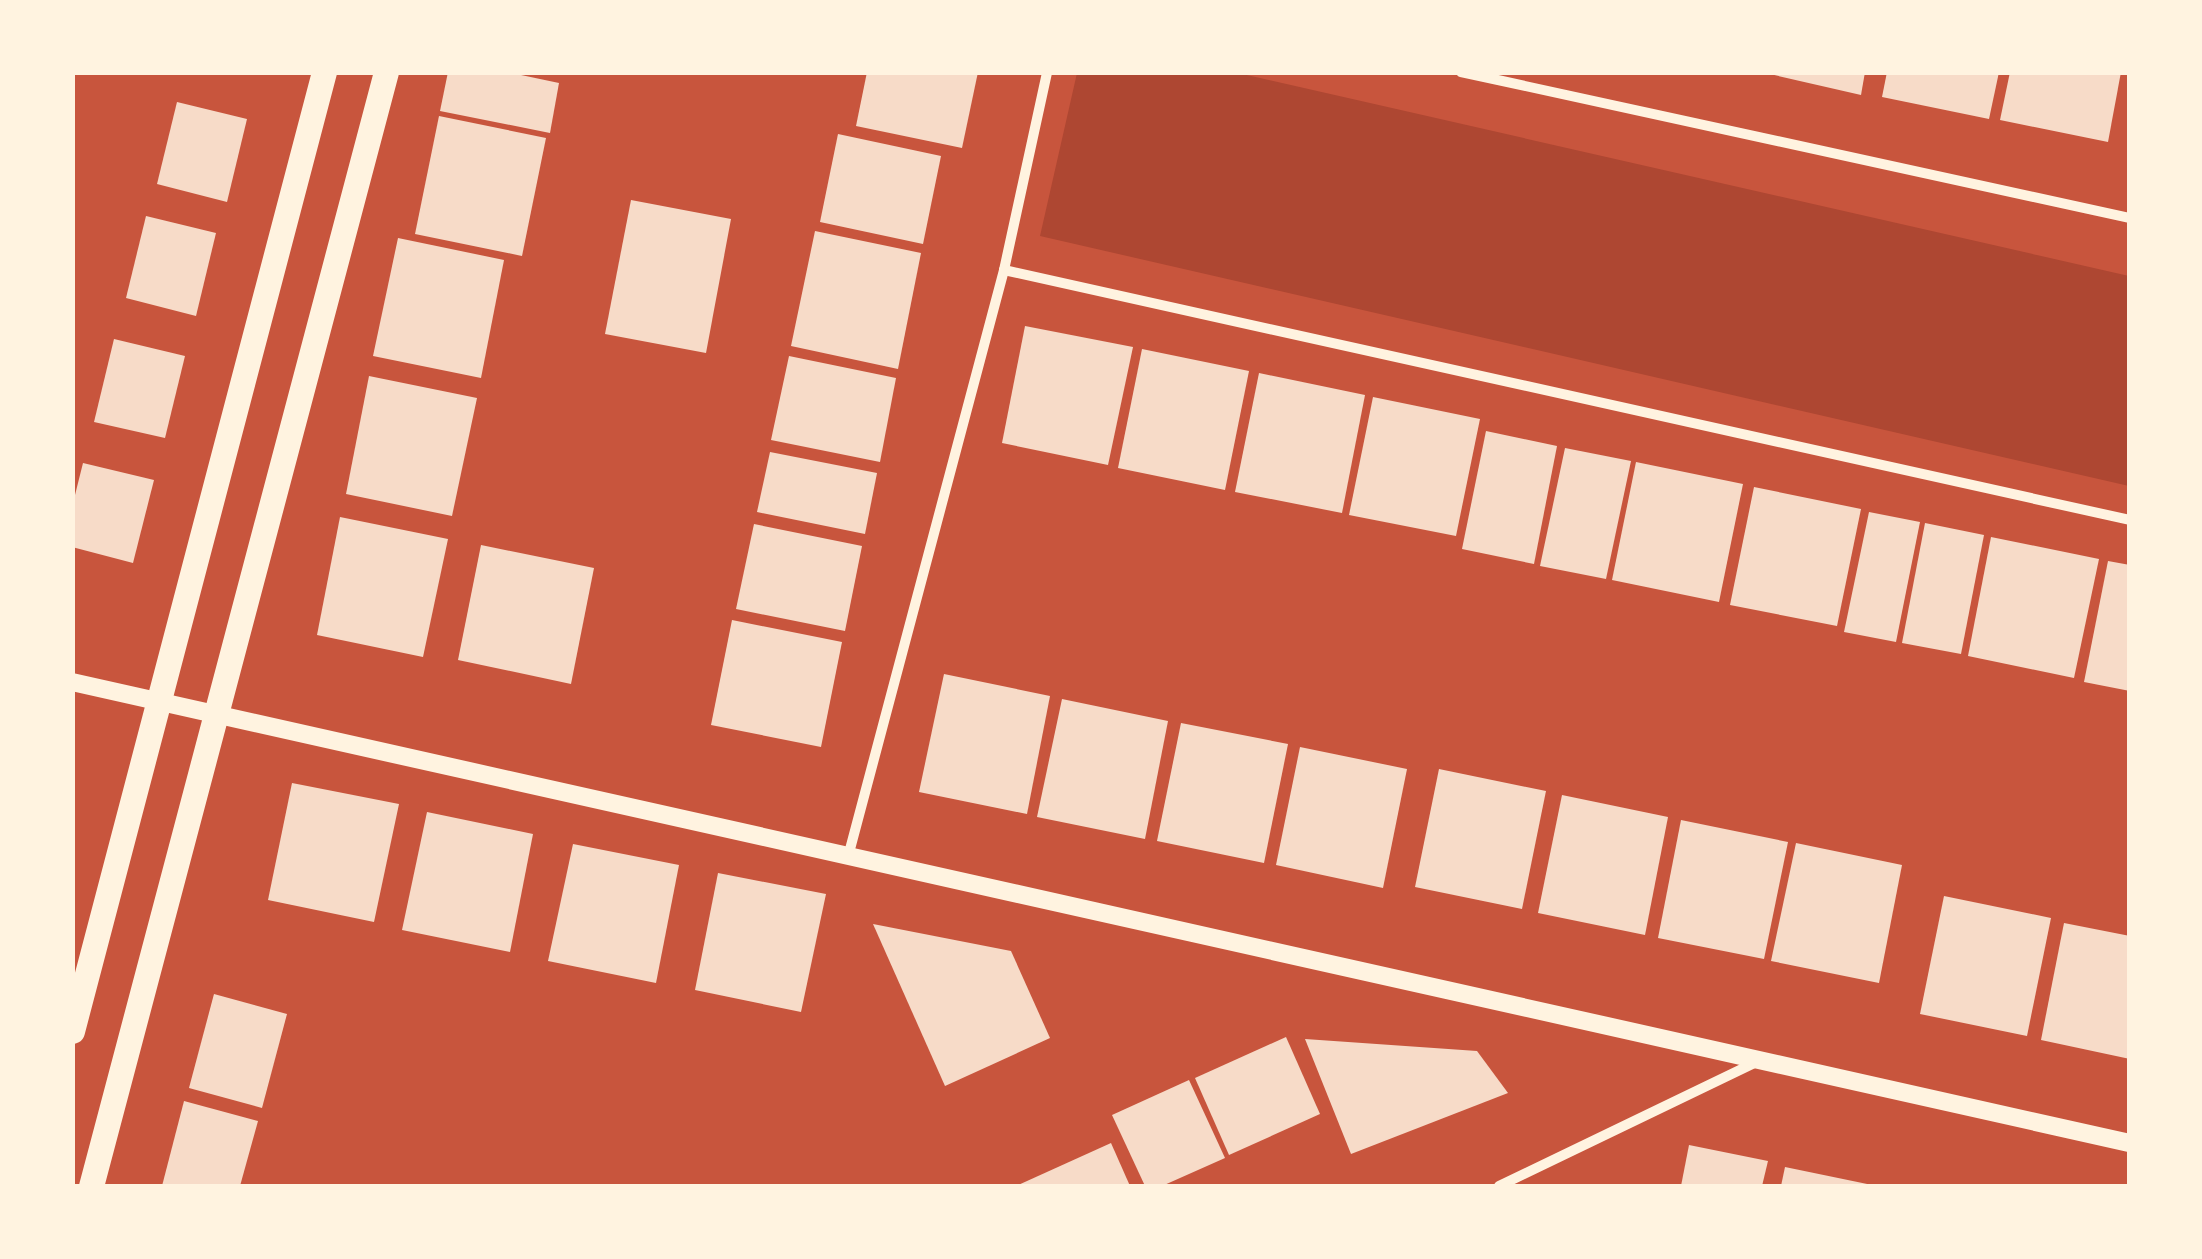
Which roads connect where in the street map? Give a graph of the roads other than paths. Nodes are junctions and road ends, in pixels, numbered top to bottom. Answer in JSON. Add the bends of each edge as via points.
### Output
{"nodes":[{"id":1,"x":324,"y":72,"type":"edge"},
{"id":2,"x":386,"y":72,"type":"edge"},
{"id":3,"x":1046,"y":72,"type":"edge"},
{"id":4,"x":1461,"y":72,"type":"edge"},
{"id":5,"x":2130,"y":218,"type":"edge"},
{"id":6,"x":1004,"y":270,"type":"junction"},
{"id":7,"x":2130,"y":520,"type":"edge"},
{"id":8,"x":72,"y":682,"type":"edge"},
{"id":9,"x":160,"y":701,"type":"junction"},
{"id":10,"x":220,"y":716,"type":"junction"},
{"id":11,"x":850,"y":853,"type":"junction"},
{"id":12,"x":72,"y":1031,"type":"edge"},
{"id":13,"x":1767,"y":1057,"type":"junction"},
{"id":14,"x":2130,"y":1143,"type":"edge"},
{"id":15,"x":91,"y":1186,"type":"edge"},
{"id":16,"x":1499,"y":1186,"type":"edge"}],
"edges":[{"from":1,"to":9,"type":"main road"},
{"from":2,"to":10,"type":"main road"},
{"from":3,"to":6,"type":"street"},
{"from":4,"to":5,"type":"street"},
{"from":6,"to":7,"type":"street"},
{"from":6,"to":11,"type":"street"},
{"from":8,"to":9,"type":"street"},
{"from":9,"to":10,"type":"street"},
{"from":9,"to":12,"type":"main road"},
{"from":10,"to":11,"type":"street"},
{"from":10,"to":15,"type":"main road"},
{"from":11,"to":13,"type":"street"},
{"from":13,"to":14,"type":"street"},
{"from":13,"to":16,"type":"street"}]}
